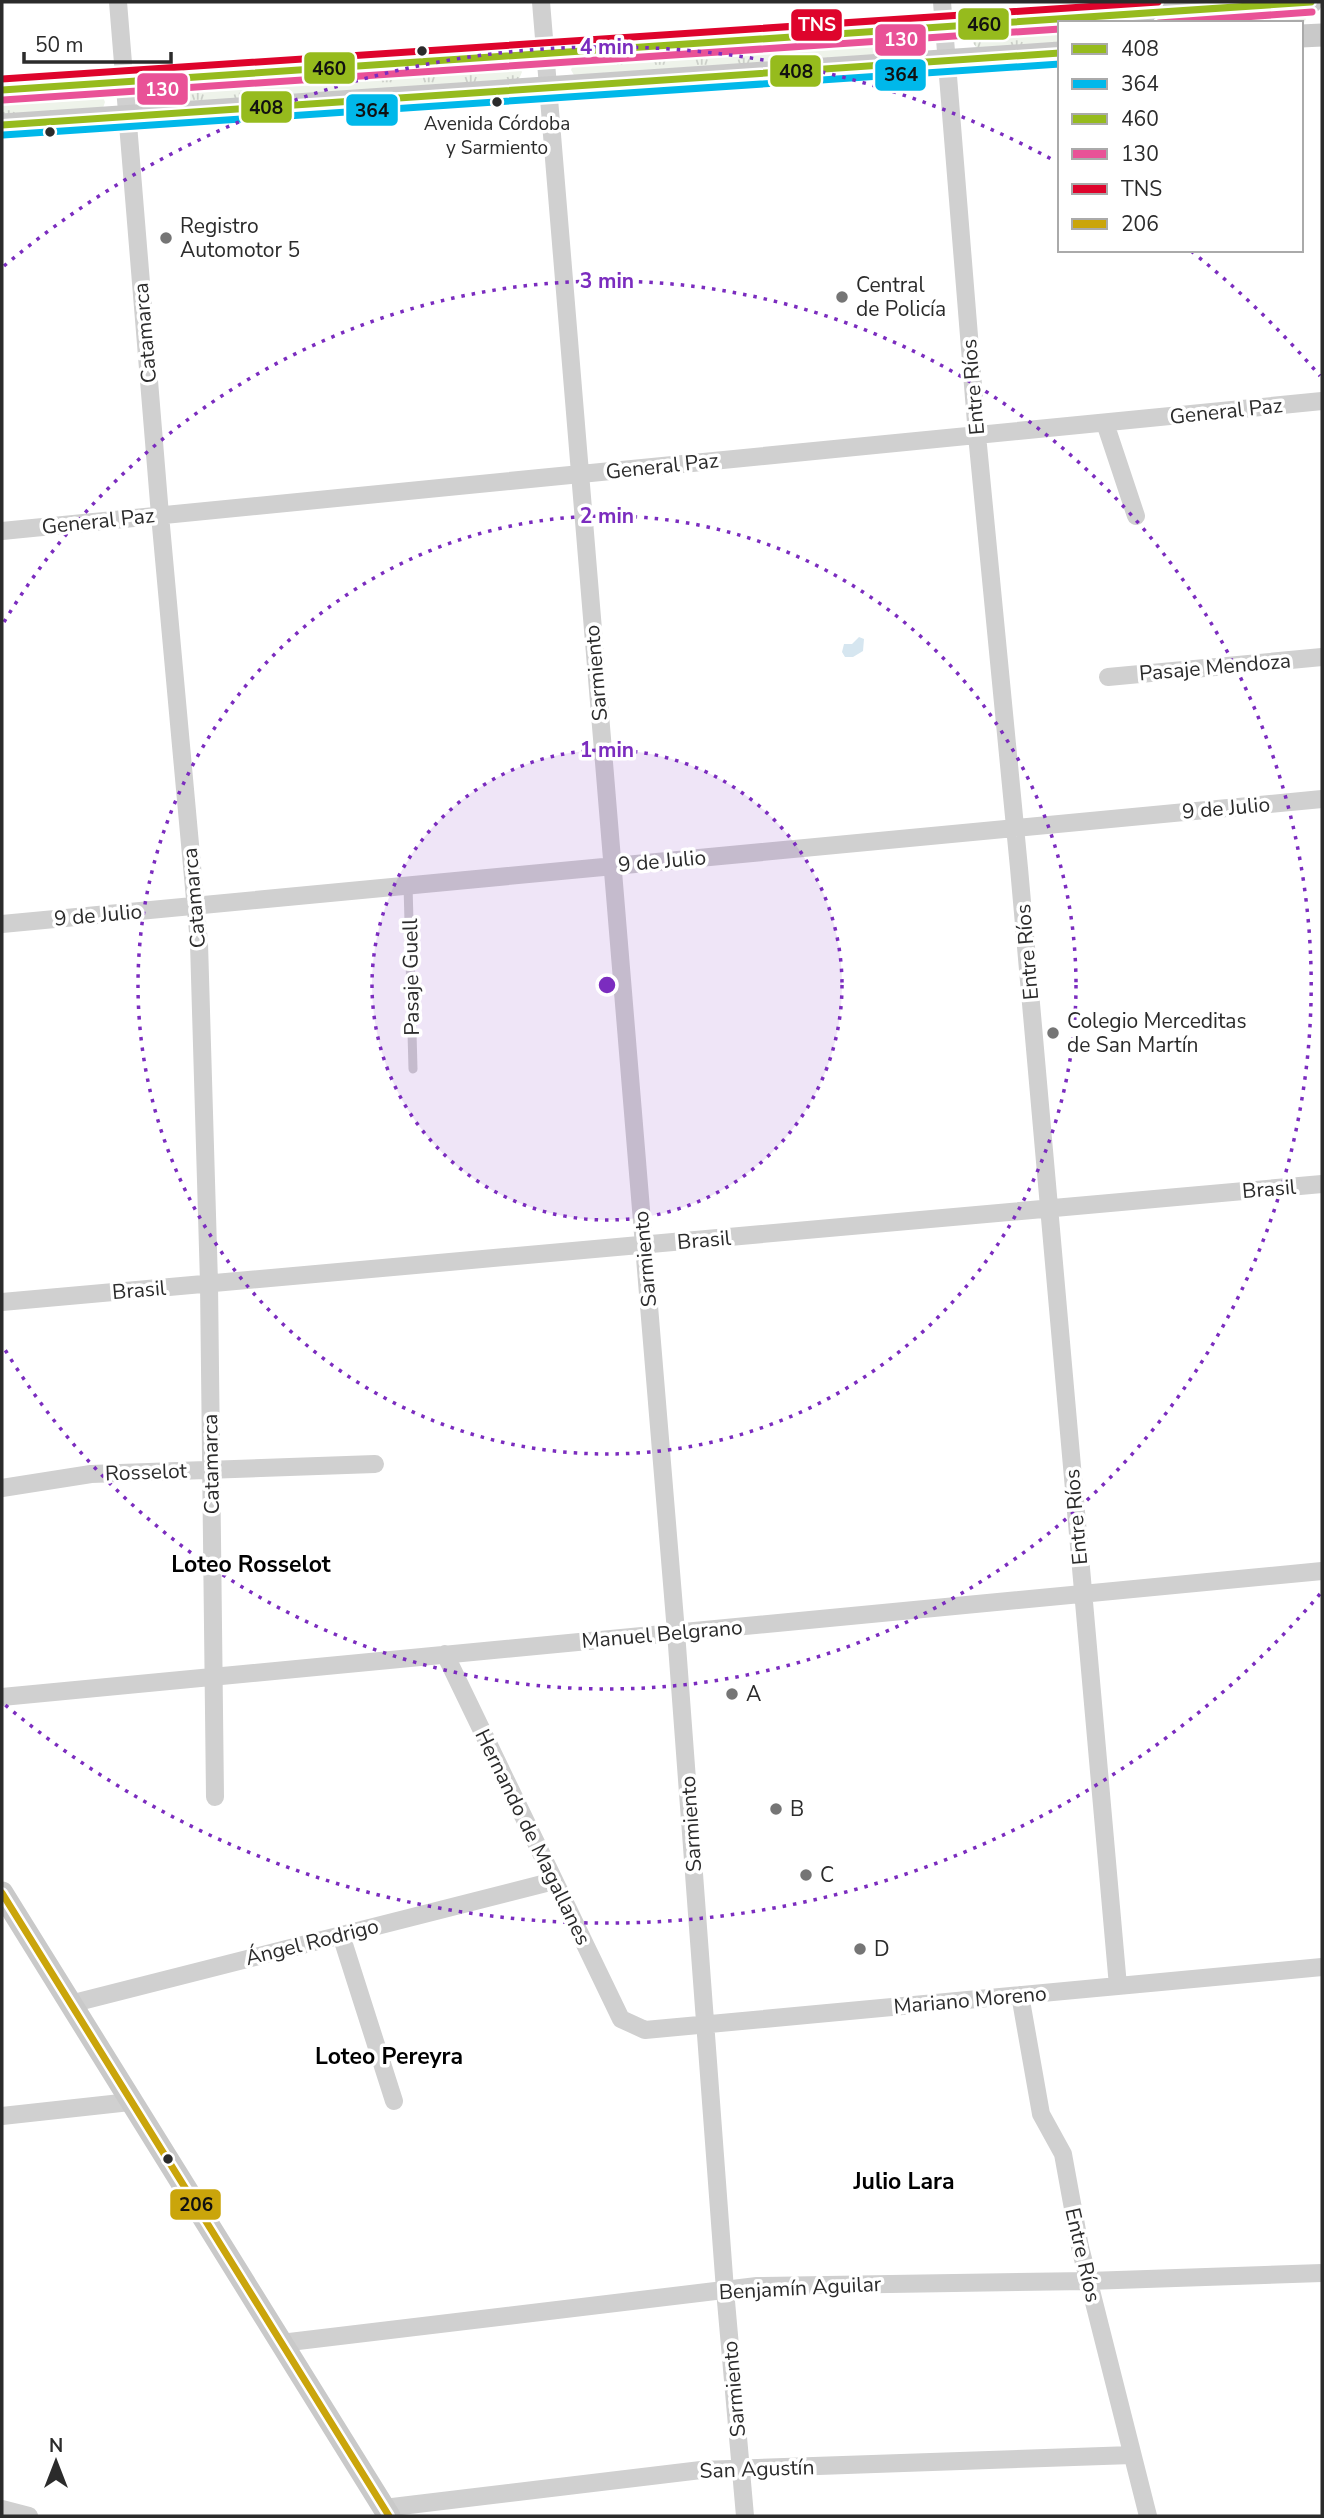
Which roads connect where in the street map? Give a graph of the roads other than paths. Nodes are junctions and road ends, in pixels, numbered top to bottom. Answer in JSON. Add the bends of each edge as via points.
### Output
{"nodes":[{"id":1,"x":118,"y":2,"type":"edge"},
{"id":2,"x":541,"y":2,"type":"edge"},
{"id":3,"x":942,"y":2,"type":"edge"},
{"id":4,"x":1311,"y":2,"type":"edge"},
{"id":5,"x":944,"y":26,"type":"junction"},
{"id":6,"x":1322,"y":35,"type":"edge"},
{"id":7,"x":1303,"y":36,"type":"edge"},
{"id":8,"x":545,"y":53,"type":"junction"},
{"id":9,"x":1058,"y":53,"type":"edge"},
{"id":10,"x":946,"y":61,"type":"junction"},
{"id":11,"x":124,"y":82,"type":"junction"},
{"id":12,"x":547,"y":88,"type":"junction"},
{"id":13,"x":2,"y":90,"type":"edge"},
{"id":14,"x":128,"y":116,"type":"junction"},
{"id":15,"x":2,"y":125,"type":"edge"},
{"id":16,"x":1322,"y":401,"type":"edge"},
{"id":17,"x":1105,"y":423,"type":"junction"},
{"id":18,"x":977,"y":435,"type":"junction"},
{"id":19,"x":579,"y":474,"type":"junction"},
{"id":20,"x":160,"y":515,"type":"junction"},
{"id":21,"x":1136,"y":516,"type":"dead end"},
{"id":22,"x":2,"y":531,"type":"edge"},
{"id":23,"x":1322,"y":657,"type":"edge"},
{"id":24,"x":1108,"y":677,"type":"dead end"},
{"id":25,"x":1322,"y":799,"type":"edge"},
{"id":26,"x":1015,"y":828,"type":"junction"},
{"id":27,"x":612,"y":866,"type":"junction"},
{"id":28,"x":408,"y":885,"type":"junction"},
{"id":29,"x":195,"y":906,"type":"junction"},
{"id":30,"x":2,"y":924,"type":"edge"},
{"id":31,"x":413,"y":1069,"type":"dead end"},
{"id":32,"x":1322,"y":1184,"type":"edge"},
{"id":33,"x":1049,"y":1210,"type":"junction"},
{"id":34,"x":644,"y":1245,"type":"junction"},
{"id":35,"x":209,"y":1283,"type":"junction"},
{"id":36,"x":2,"y":1302,"type":"edge"},
{"id":37,"x":375,"y":1464,"type":"dead end"},
{"id":38,"x":211,"y":1470,"type":"junction"},
{"id":39,"x":2,"y":1488,"type":"edge"},
{"id":40,"x":1322,"y":1571,"type":"edge"},
{"id":41,"x":1083,"y":1594,"type":"junction"},
{"id":42,"x":676,"y":1632,"type":"junction"},
{"id":43,"x":446,"y":1654,"type":"junction"},
{"id":44,"x":214,"y":1676,"type":"junction"},
{"id":45,"x":2,"y":1697,"type":"edge"},
{"id":46,"x":215,"y":1797,"type":"dead end"},
{"id":47,"x":554,"y":1881,"type":"junction"},
{"id":48,"x":2,"y":1893,"type":"edge"},
{"id":49,"x":341,"y":1935,"type":"junction"},
{"id":50,"x":1322,"y":1967,"type":"edge"},
{"id":51,"x":1118,"y":1986,"type":"junction"},
{"id":52,"x":1020,"y":1995,"type":"junction"},
{"id":53,"x":70,"y":2004,"type":"junction"},
{"id":54,"x":621,"y":2019,"type":"joint"},
{"id":55,"x":706,"y":2025,"type":"junction"},
{"id":56,"x":394,"y":2101,"type":"dead end"},
{"id":57,"x":130,"y":2102,"type":"junction"},
{"id":58,"x":2,"y":2116,"type":"edge"},
{"id":59,"x":1322,"y":2273,"type":"edge"},
{"id":60,"x":1088,"y":2281,"type":"junction"},
{"id":61,"x":725,"y":2290,"type":"junction"},
{"id":62,"x":281,"y":2343,"type":"junction"},
{"id":63,"x":1132,"y":2455,"type":"junction"},
{"id":64,"x":741,"y":2469,"type":"junction"},
{"id":65,"x":2,"y":2509,"type":"edge"},
{"id":66,"x":386,"y":2512,"type":"edge"},
{"id":67,"x":29,"y":2516,"type":"edge"},
{"id":68,"x":745,"y":2516,"type":"edge"},
{"id":69,"x":1147,"y":2516,"type":"edge"}],
"edges":[{"from":1,"to":11,"type":"street","name":"Catamarca"},
{"from":2,"to":8,"type":"street","name":"Sarmiento"},
{"from":3,"to":5,"type":"street","name":"Entre Ríos"},
{"from":4,"to":5,"type":"main road"},
{"from":5,"to":8,"type":"main road"},
{"from":5,"to":10,"type":"street","name":"Entre Ríos"},
{"from":6,"to":7,"type":"main road"},
{"from":8,"to":11,"type":"main road"},
{"from":8,"to":12,"type":"street","name":"Sarmiento"},
{"from":9,"to":10,"type":"main road"},
{"from":10,"to":12,"type":"main road"},
{"from":10,"to":18,"type":"street","name":"Entre Ríos"},
{"from":11,"to":13,"type":"main road"},
{"from":11,"to":14,"type":"street","name":"Catamarca"},
{"from":12,"to":14,"type":"main road"},
{"from":12,"to":19,"type":"street","name":"Sarmiento"},
{"from":14,"to":15,"type":"main road"},
{"from":14,"to":20,"type":"street","name":"Catamarca"},
{"from":16,"to":17,"type":"street","name":"General Paz"},
{"from":17,"to":18,"type":"street","name":"General Paz"},
{"from":17,"to":21,"type":"street"},
{"from":18,"to":19,"type":"street","name":"General Paz"},
{"from":18,"to":26,"type":"street","name":"Entre Ríos"},
{"from":19,"to":20,"type":"street","name":"General Paz"},
{"from":19,"to":27,"type":"street","name":"Sarmiento"},
{"from":20,"to":22,"type":"street","name":"General Paz"},
{"from":20,"to":29,"type":"street","name":"Catamarca"},
{"from":23,"to":24,"type":"street","name":"Pasaje Mendoza"},
{"from":25,"to":26,"type":"street","name":"9 de Julio"},
{"from":26,"to":27,"type":"street","name":"9 de Julio"},
{"from":26,"to":33,"type":"street","name":"Entre Ríos"},
{"from":27,"to":28,"type":"street","name":"9 de Julio"},
{"from":27,"to":34,"type":"street","name":"Sarmiento"},
{"from":28,"to":29,"type":"street","name":"9 de Julio"},
{"from":28,"to":31,"type":"lane","name":"Pasaje Guell"},
{"from":29,"to":30,"type":"street","name":"9 de Julio"},
{"from":29,"to":35,"type":"street","name":"Catamarca"},
{"from":32,"to":33,"type":"street","name":"Brasil"},
{"from":33,"to":34,"type":"street","name":"Brasil"},
{"from":33,"to":41,"type":"street","name":"Entre Ríos"},
{"from":34,"to":35,"type":"street","name":"Brasil"},
{"from":34,"to":42,"type":"street","name":"Sarmiento"},
{"from":35,"to":36,"type":"street","name":"Brasil"},
{"from":35,"to":38,"type":"street","name":"Catamarca"},
{"from":37,"to":38,"type":"street","name":"Rosselot"},
{"from":38,"to":39,"type":"street","name":"Rosselot","via":[[91,1474]]},
{"from":38,"to":44,"type":"street","name":"Catamarca"},
{"from":40,"to":41,"type":"street","name":"Manuel Belgrano"},
{"from":41,"to":42,"type":"street","name":"Manuel Belgrano"},
{"from":41,"to":51,"type":"street","name":"Entre Ríos"},
{"from":42,"to":43,"type":"street","name":"Manuel Belgrano"},
{"from":42,"to":55,"type":"street","name":"Sarmiento"},
{"from":43,"to":44,"type":"street","name":"Manuel Belgrano"},
{"from":43,"to":47,"type":"street","name":"Hernando de Magallanes"},
{"from":44,"to":45,"type":"street","name":"Manuel Belgrano"},
{"from":44,"to":46,"type":"street","name":"Catamarca"},
{"from":47,"to":49,"type":"street","name":"Ángel Rodrigo"},
{"from":47,"to":54,"type":"street","name":"Hernando de Magallanes"},
{"from":48,"to":53,"type":"main road"},
{"from":49,"to":53,"type":"street","name":"Ángel Rodrigo"},
{"from":49,"to":56,"type":"street"},
{"from":50,"to":51,"type":"street","name":"Mariano Moreno"},
{"from":51,"to":52,"type":"street","name":"Mariano Moreno"},
{"from":52,"to":55,"type":"street","name":"Mariano Moreno"},
{"from":52,"to":60,"type":"street","name":"Entre Ríos","via":[[1041,2114],[1063,2154]]},
{"from":53,"to":57,"type":"main road"},
{"from":54,"to":55,"type":"street","name":"Mariano Moreno","via":[[645,2030]]},
{"from":55,"to":61,"type":"street","name":"Sarmiento"},
{"from":57,"to":58,"type":"street"},
{"from":57,"to":62,"type":"main road"},
{"from":59,"to":60,"type":"street","name":"Benjamín Aguilar"},
{"from":60,"to":61,"type":"street","name":"Benjamín Aguilar"},
{"from":60,"to":63,"type":"street","name":"Entre Ríos"},
{"from":61,"to":62,"type":"street","name":"Benjamín Aguilar"},
{"from":61,"to":64,"type":"street","name":"Sarmiento"},
{"from":62,"to":66,"type":"main road"},
{"from":63,"to":64,"type":"street","name":"San Agustín"},
{"from":63,"to":69,"type":"street","name":"Entre Ríos"},
{"from":64,"to":66,"type":"street","name":"San Agustín","via":[[701,2470]]},
{"from":64,"to":68,"type":"street","name":"Sarmiento"},
{"from":65,"to":67,"type":"street"}]}
